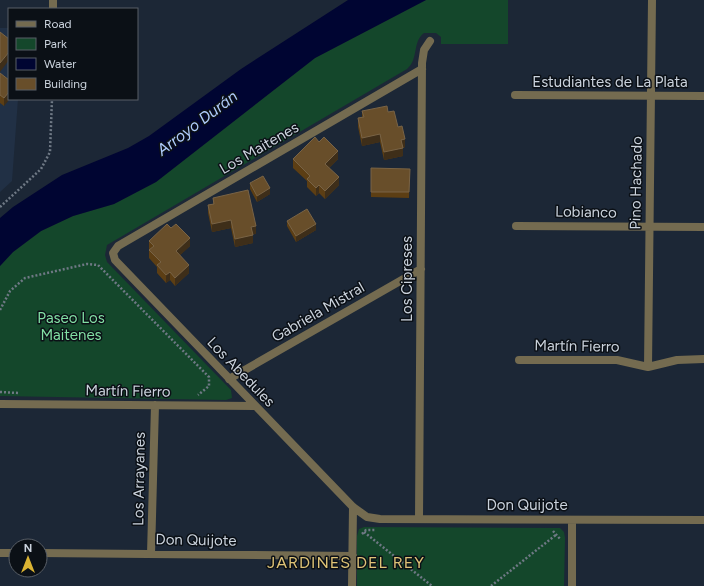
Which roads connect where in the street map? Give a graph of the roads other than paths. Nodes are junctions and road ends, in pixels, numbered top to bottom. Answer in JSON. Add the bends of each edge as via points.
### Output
{"nodes":[{"id":1,"x":652,"y":0,"type":"edge"},
{"id":2,"x":430,"y":41,"type":"dead end"},
{"id":3,"x":422,"y":69,"type":"junction"},
{"id":4,"x":515,"y":95,"type":"dead end"},
{"id":5,"x":650,"y":96,"type":"junction"},
{"id":6,"x":704,"y":96,"type":"edge"},
{"id":7,"x":516,"y":226,"type":"dead end"},
{"id":8,"x":649,"y":227,"type":"junction"},
{"id":9,"x":704,"y":227,"type":"edge"},
{"id":10,"x":113,"y":253,"type":"joint"},
{"id":11,"x":421,"y":269,"type":"junction"},
{"id":12,"x":704,"y":359,"type":"edge"},
{"id":13,"x":519,"y":360,"type":"dead end"},
{"id":14,"x":648,"y":367,"type":"junction"},
{"id":15,"x":229,"y":379,"type":"junction"},
{"id":16,"x":0,"y":404,"type":"edge"},
{"id":17,"x":154,"y":405,"type":"junction"},
{"id":18,"x":255,"y":406,"type":"junction"},
{"id":19,"x":353,"y":508,"type":"junction"},
{"id":20,"x":419,"y":519,"type":"junction"},
{"id":21,"x":572,"y":520,"type":"junction"},
{"id":22,"x":704,"y":520,"type":"edge"},
{"id":23,"x":48,"y":553,"type":"edge"},
{"id":24,"x":151,"y":554,"type":"junction"},
{"id":25,"x":352,"y":556,"type":"junction"},
{"id":26,"x":352,"y":586,"type":"edge"},
{"id":27,"x":572,"y":586,"type":"edge"}],
"edges":[{"from":1,"to":5,"type":"street","name":"Pino Hachado"},
{"from":2,"to":3,"type":"street","name":"Los Cipreses","via":[[423,54]]},
{"from":3,"to":10,"type":"street","name":"Los Maitenes","via":[[118,246]]},
{"from":3,"to":11,"type":"street","name":"Los Cipreses"},
{"from":4,"to":5,"type":"street","name":"Estudiantes de La Plata"},
{"from":5,"to":6,"type":"street","name":"Estudiantes de La Plata"},
{"from":5,"to":8,"type":"street","name":"Pino Hachado"},
{"from":7,"to":8,"type":"street","name":"Lobianco"},
{"from":8,"to":9,"type":"street","name":"Lobianco"},
{"from":8,"to":14,"type":"street","name":"Pino Hachado"},
{"from":10,"to":15,"type":"street","name":"Los Abedules","via":[[117,262]]},
{"from":11,"to":15,"type":"street","name":"Gabriela Mistral"},
{"from":11,"to":20,"type":"street","name":"Los Cipreses"},
{"from":12,"to":14,"type":"street","name":"Martín Fierro","via":[[677,360]]},
{"from":13,"to":14,"type":"street","name":"Martín Fierro","via":[[617,360]]},
{"from":15,"to":18,"type":"street","name":"Los Abedules"},
{"from":16,"to":17,"type":"street","name":"Martín Fierro"},
{"from":17,"to":18,"type":"street","name":"Martín Fierro"},
{"from":17,"to":24,"type":"street","name":"Los Arrayanes"},
{"from":18,"to":19,"type":"street","name":"Los Abedules"},
{"from":19,"to":20,"type":"street","name":"Don Quijote","via":[[373,519]]},
{"from":19,"to":25,"type":"street"},
{"from":20,"to":21,"type":"street","name":"Don Quijote"},
{"from":21,"to":22,"type":"street","name":"Don Quijote"},
{"from":21,"to":27,"type":"street"},
{"from":23,"to":24,"type":"street","name":"Don Quijote"},
{"from":24,"to":25,"type":"street","name":"Don Quijote"},
{"from":25,"to":26,"type":"street"}]}
